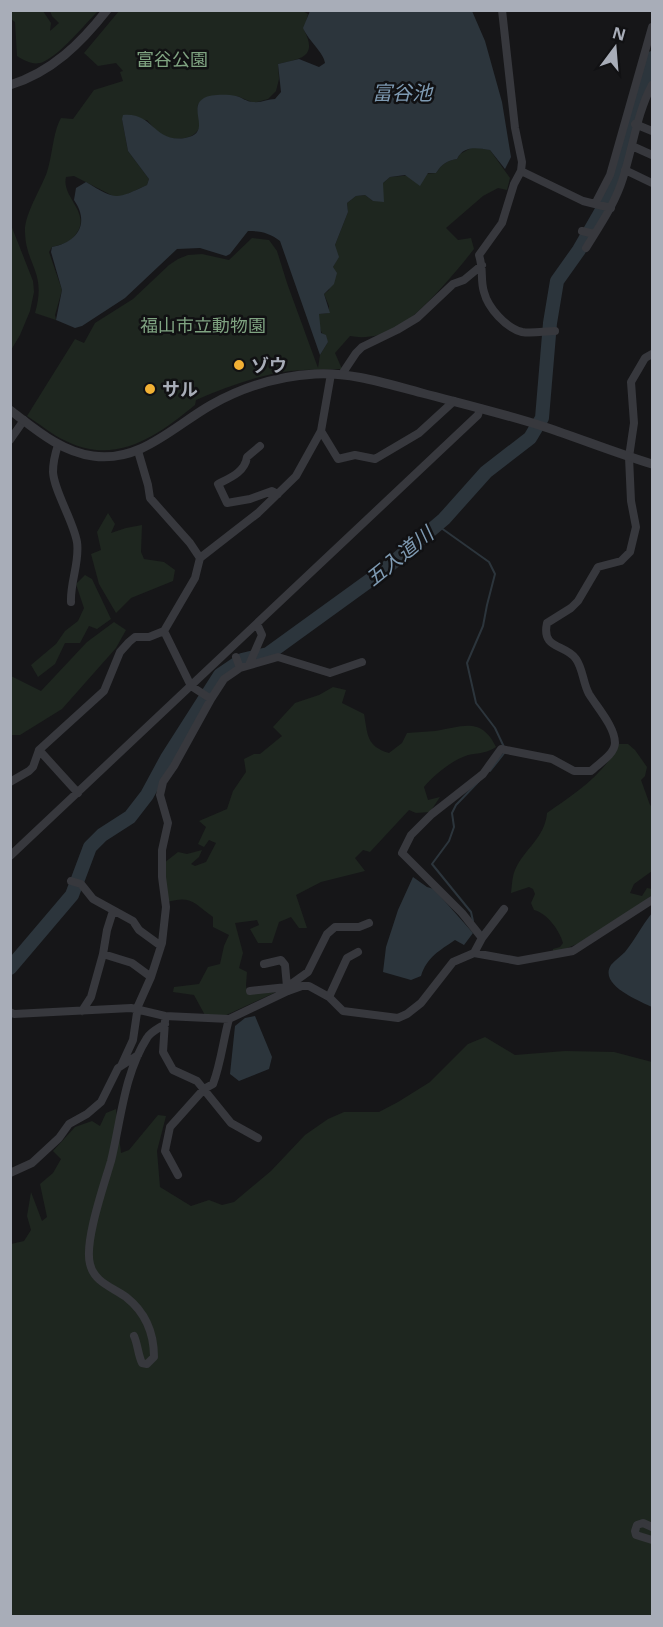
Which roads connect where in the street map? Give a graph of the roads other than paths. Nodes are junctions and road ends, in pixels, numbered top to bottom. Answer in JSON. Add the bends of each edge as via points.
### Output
{"nodes":[{"id":1,"x":107,"y":10,"type":"edge"},
{"id":2,"x":502,"y":10,"type":"edge"},
{"id":3,"x":652,"y":27,"type":"edge"},
{"id":4,"x":10,"y":85,"type":"edge"},
{"id":5,"x":652,"y":85,"type":"edge"},
{"id":6,"x":625,"y":121,"type":"junction"},
{"id":7,"x":638,"y":124,"type":"junction"},
{"id":8,"x":652,"y":131,"type":"edge"},
{"id":9,"x":632,"y":146,"type":"junction"},
{"id":10,"x":652,"y":155,"type":"edge"},
{"id":11,"x":521,"y":171,"type":"junction"},
{"id":12,"x":610,"y":175,"type":"junction"},
{"id":13,"x":624,"y":175,"type":"junction"},
{"id":14,"x":652,"y":183,"type":"edge"},
{"id":15,"x":595,"y":204,"type":"junction"},
{"id":16,"x":611,"y":208,"type":"junction"},
{"id":17,"x":582,"y":231,"type":"dead end"},
{"id":18,"x":594,"y":234,"type":"junction"},
{"id":19,"x":586,"y":248,"type":"dead end"},
{"id":20,"x":482,"y":265,"type":"junction"},
{"id":21,"x":555,"y":332,"type":"dead end"},
{"id":22,"x":652,"y":354,"type":"edge"},
{"id":23,"x":331,"y":374,"type":"junction"},
{"id":24,"x":342,"y":374,"type":"junction"},
{"id":25,"x":454,"y":401,"type":"junction"},
{"id":26,"x":480,"y":408,"type":"junction"},
{"id":27,"x":10,"y":410,"type":"edge"},
{"id":28,"x":24,"y":420,"type":"junction"},
{"id":29,"x":321,"y":431,"type":"junction"},
{"id":30,"x":10,"y":440,"type":"edge"},
{"id":31,"x":58,"y":445,"type":"junction"},
{"id":32,"x":260,"y":446,"type":"dead end"},
{"id":33,"x":138,"y":451,"type":"junction"},
{"id":34,"x":628,"y":457,"type":"junction"},
{"id":35,"x":652,"y":464,"type":"edge"},
{"id":36,"x":278,"y":494,"type":"junction"},
{"id":37,"x":200,"y":558,"type":"junction"},
{"id":38,"x":71,"y":602,"type":"dead end"},
{"id":39,"x":257,"y":624,"type":"junction"},
{"id":40,"x":164,"y":631,"type":"junction"},
{"id":41,"x":236,"y":657,"type":"dead end"},
{"id":42,"x":362,"y":662,"type":"dead end"},
{"id":43,"x":249,"y":665,"type":"junction"},
{"id":44,"x":240,"y":668,"type":"junction"},
{"id":45,"x":191,"y":686,"type":"junction"},
{"id":46,"x":211,"y":699,"type":"junction"},
{"id":47,"x":39,"y":750,"type":"junction"},
{"id":48,"x":10,"y":782,"type":"edge"},
{"id":49,"x":78,"y":793,"type":"junction"},
{"id":50,"x":10,"y":856,"type":"edge"},
{"id":51,"x":71,"y":881,"type":"dead end"},
{"id":52,"x":652,"y":900,"type":"edge"},
{"id":53,"x":504,"y":909,"type":"dead end"},
{"id":54,"x":113,"y":911,"type":"junction"},
{"id":55,"x":369,"y":923,"type":"dead end"},
{"id":56,"x":483,"y":938,"type":"junction"},
{"id":57,"x":161,"y":946,"type":"junction"},
{"id":58,"x":358,"y":952,"type":"dead end"},
{"id":59,"x":474,"y":953,"type":"junction"},
{"id":60,"x":103,"y":954,"type":"junction"},
{"id":61,"x":264,"y":964,"type":"dead end"},
{"id":62,"x":151,"y":977,"type":"junction"},
{"id":63,"x":287,"y":989,"type":"junction"},
{"id":64,"x":250,"y":991,"type":"dead end"},
{"id":65,"x":329,"y":997,"type":"junction"},
{"id":66,"x":137,"y":1010,"type":"junction"},
{"id":67,"x":82,"y":1011,"type":"junction"},
{"id":68,"x":10,"y":1012,"type":"edge"},
{"id":69,"x":229,"y":1019,"type":"junction"},
{"id":70,"x":165,"y":1020,"type":"junction"},
{"id":71,"x":138,"y":1055,"type":"junction"},
{"id":72,"x":122,"y":1064,"type":"junction"},
{"id":73,"x":204,"y":1089,"type":"junction"},
{"id":74,"x":258,"y":1138,"type":"dead end"},
{"id":75,"x":10,"y":1173,"type":"edge"},
{"id":76,"x":178,"y":1175,"type":"dead end"},
{"id":77,"x":134,"y":1336,"type":"dead end"},
{"id":78,"x":652,"y":1527,"type":"edge"},
{"id":79,"x":652,"y":1540,"type":"edge"}],
"edges":[{"from":1,"to":4,"type":"street","via":[[75,48],[41,72]]},
{"from":2,"to":11,"type":"street"},
{"from":3,"to":6,"type":"street"},
{"from":5,"to":7,"type":"street"},
{"from":6,"to":7,"type":"street"},
{"from":6,"to":12,"type":"street"},
{"from":7,"to":8,"type":"street"},
{"from":7,"to":9,"type":"street"},
{"from":9,"to":10,"type":"street"},
{"from":9,"to":13,"type":"street"},
{"from":11,"to":15,"type":"street"},
{"from":11,"to":20,"type":"street","via":[[502,223],[479,255]]},
{"from":12,"to":13,"type":"street"},
{"from":12,"to":15,"type":"street"},
{"from":13,"to":14,"type":"street"},
{"from":13,"to":16,"type":"street"},
{"from":15,"to":16,"type":"street"},
{"from":16,"to":18,"type":"street"},
{"from":17,"to":18,"type":"street"},
{"from":18,"to":19,"type":"street"},
{"from":20,"to":21,"type":"street","via":[[484,294],[500,318],[522,332]]},
{"from":20,"to":24,"type":"street","via":[[453,284],[417,318],[362,347]]},
{"from":22,"to":34,"type":"street","via":[[645,358],[631,382],[634,423]]},
{"from":23,"to":24,"type":"street"},
{"from":23,"to":29,"type":"street"},
{"from":23,"to":33,"type":"street","via":[[285,377],[257,384],[211,405]]},
{"from":24,"to":25,"type":"street"},
{"from":25,"to":26,"type":"street"},
{"from":25,"to":29,"type":"street","via":[[419,433],[375,459],[355,455],[338,459]]},
{"from":26,"to":34,"type":"street"},
{"from":26,"to":39,"type":"street","via":[[478,415]]},
{"from":27,"to":28,"type":"street"},
{"from":28,"to":30,"type":"street"},
{"from":28,"to":31,"type":"street"},
{"from":29,"to":36,"type":"street","via":[[296,476]]},
{"from":31,"to":33,"type":"street","via":[[94,456]]},
{"from":31,"to":38,"type":"street","via":[[53,474],[78,544]]},
{"from":32,"to":36,"type":"street","via":[[237,474],[218,484],[227,503],[250,500],[272,491]]},
{"from":33,"to":37,"type":"street","via":[[150,498]]},
{"from":34,"to":35,"type":"street"},
{"from":34,"to":56,"type":"street","via":[[636,527],[630,552],[621,561],[597,567],[578,601],[547,623],[545,632],[550,642],[576,659],[588,692],[607,720],[615,742],[613,750],[591,771],[574,771],[552,759],[501,749],[483,774],[411,836],[402,853]]},
{"from":36,"to":37,"type":"street"},
{"from":37,"to":40,"type":"street","via":[[195,578]]},
{"from":39,"to":43,"type":"street","via":[[262,635]]},
{"from":39,"to":45,"type":"street"},
{"from":40,"to":45,"type":"street"},
{"from":40,"to":47,"type":"street","via":[[129,642],[120,652],[104,691]]},
{"from":41,"to":44,"type":"street"},
{"from":42,"to":43,"type":"street","via":[[330,673],[278,657]]},
{"from":43,"to":44,"type":"street"},
{"from":44,"to":46,"type":"street","via":[[224,680]]},
{"from":45,"to":46,"type":"street"},
{"from":45,"to":49,"type":"street"},
{"from":46,"to":57,"type":"street","via":[[163,782],[160,795],[168,823],[162,850],[166,907]]},
{"from":47,"to":48,"type":"street","via":[[33,767]]},
{"from":47,"to":49,"type":"street"},
{"from":49,"to":50,"type":"street"},
{"from":51,"to":54,"type":"street","via":[[81,884],[93,899]]},
{"from":52,"to":59,"type":"street","via":[[573,951],[518,961]]},
{"from":53,"to":56,"type":"street"},
{"from":54,"to":57,"type":"street","via":[[132,921]]},
{"from":54,"to":60,"type":"street"},
{"from":55,"to":63,"type":"street","via":[[335,927],[327,934],[308,972]]},
{"from":56,"to":59,"type":"street"},
{"from":57,"to":62,"type":"street"},
{"from":58,"to":65,"type":"street","via":[[347,958]]},
{"from":59,"to":65,"type":"street","via":[[453,962],[421,1003],[398,1018],[344,1011]]},
{"from":60,"to":62,"type":"street","via":[[132,963]]},
{"from":60,"to":67,"type":"street","via":[[91,997]]},
{"from":61,"to":63,"type":"street","via":[[281,960]]},
{"from":62,"to":66,"type":"street"},
{"from":63,"to":64,"type":"street"},
{"from":63,"to":65,"type":"street","via":[[309,986]]},
{"from":63,"to":69,"type":"street"},
{"from":66,"to":67,"type":"street"},
{"from":66,"to":70,"type":"street"},
{"from":66,"to":72,"type":"street","via":[[133,1040]]},
{"from":67,"to":68,"type":"street"},
{"from":69,"to":70,"type":"street"},
{"from":69,"to":73,"type":"street","via":[[220,1068],[213,1084]]},
{"from":70,"to":71,"type":"street","via":[[148,1035]]},
{"from":70,"to":73,"type":"street","via":[[163,1052],[173,1070],[197,1081]]},
{"from":71,"to":72,"type":"street"},
{"from":71,"to":77,"type":"street","via":[[122,1105],[89,1245],[89,1263],[94,1274],[126,1297],[148,1323],[154,1357],[147,1364],[140,1359]]},
{"from":72,"to":75,"type":"street","via":[[101,1102],[69,1124],[32,1162]]},
{"from":73,"to":74,"type":"street","via":[[231,1123]]},
{"from":73,"to":76,"type":"street","via":[[170,1127],[165,1151]]},
{"from":78,"to":79,"type":"street","via":[[643,1523],[635,1531],[636,1535]]}]}
